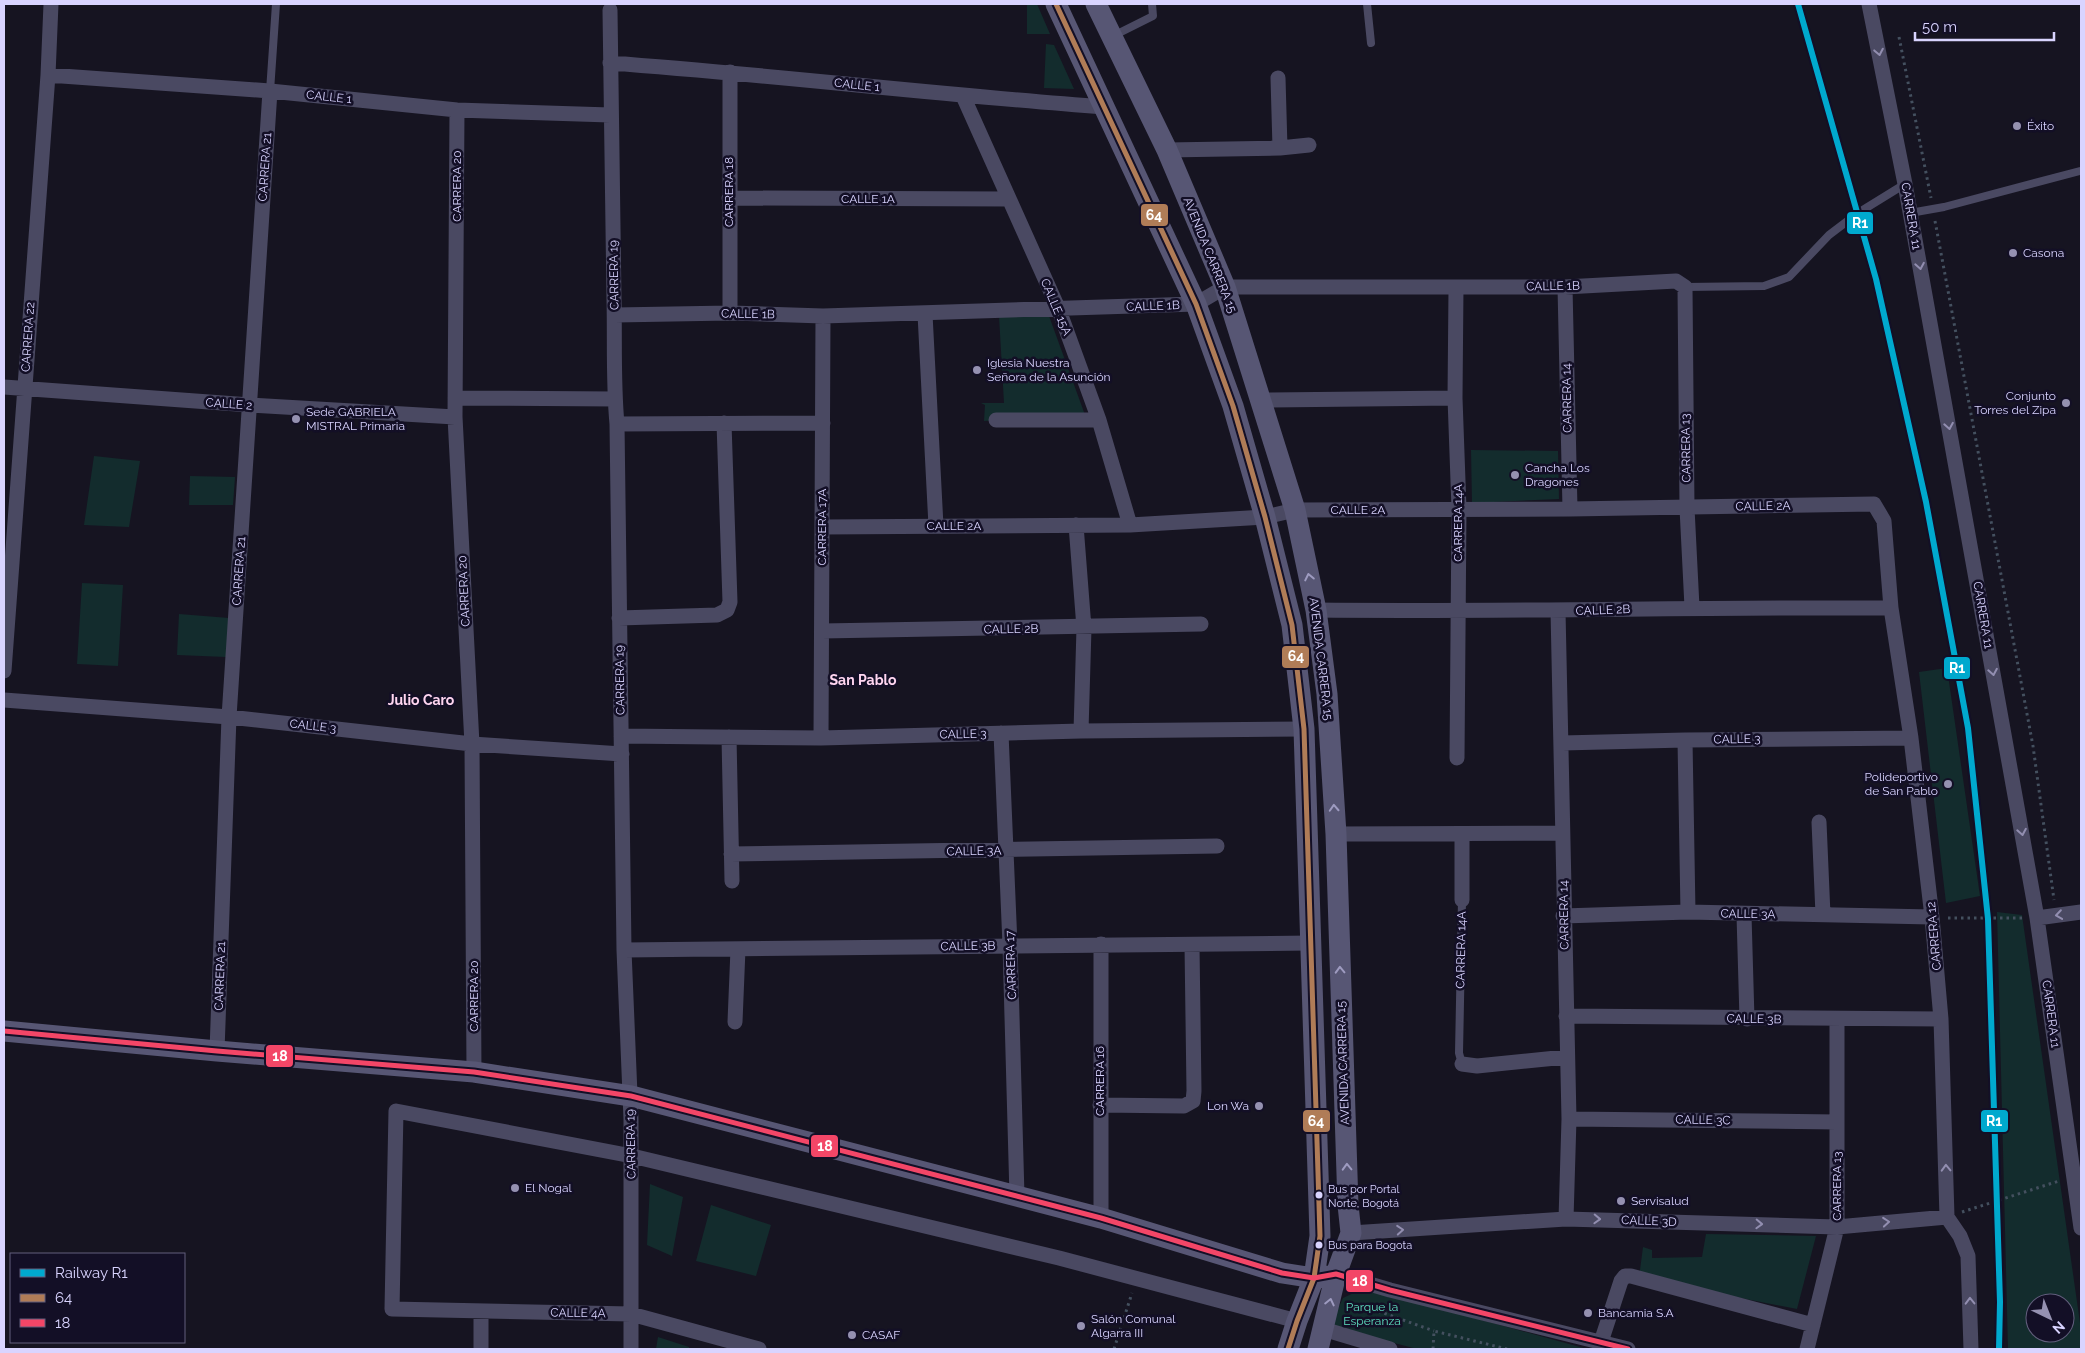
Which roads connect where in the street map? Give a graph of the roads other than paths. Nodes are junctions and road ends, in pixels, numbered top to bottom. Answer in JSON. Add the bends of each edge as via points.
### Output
{"nodes":[{"id":1,"x":52,"y":4,"type":"edge"},
{"id":2,"x":276,"y":4,"type":"edge"},
{"id":3,"x":1056,"y":4,"type":"edge"},
{"id":4,"x":1096,"y":4,"type":"edge"},
{"id":5,"x":1152,"y":4,"type":"edge"},
{"id":6,"x":1367,"y":4,"type":"edge"},
{"id":7,"x":1869,"y":4,"type":"edge"},
{"id":8,"x":610,"y":10,"type":"dead end"},
{"id":9,"x":1111,"y":37,"type":"junction"},
{"id":10,"x":1371,"y":43,"type":"dead end"},
{"id":11,"x":610,"y":63,"type":"junction"},
{"id":12,"x":730,"y":72,"type":"junction"},
{"id":13,"x":48,"y":76,"type":"junction"},
{"id":14,"x":1278,"y":78,"type":"dead end"},
{"id":15,"x":270,"y":91,"type":"junction"},
{"id":16,"x":962,"y":96,"type":"junction"},
{"id":17,"x":1104,"y":107,"type":"junction"},
{"id":18,"x":457,"y":110,"type":"junction"},
{"id":19,"x":610,"y":115,"type":"junction"},
{"id":20,"x":1309,"y":145,"type":"dead end"},
{"id":21,"x":1280,"y":148,"type":"junction"},
{"id":22,"x":1167,"y":150,"type":"junction"},
{"id":23,"x":2080,"y":170,"type":"edge"},
{"id":24,"x":1905,"y":184,"type":"junction"},
{"id":25,"x":728,"y":198,"type":"junction"},
{"id":26,"x":1008,"y":199,"type":"junction"},
{"id":27,"x":1910,"y":213,"type":"junction"},
{"id":28,"x":1225,"y":287,"type":"junction"},
{"id":29,"x":1565,"y":287,"type":"junction"},
{"id":30,"x":1456,"y":288,"type":"junction"},
{"id":31,"x":1685,"y":288,"type":"junction"},
{"id":32,"x":1196,"y":304,"type":"junction"},
{"id":33,"x":1059,"y":310,"type":"junction"},
{"id":34,"x":730,"y":313,"type":"junction"},
{"id":35,"x":615,"y":314,"type":"junction"},
{"id":36,"x":926,"y":314,"type":"junction"},
{"id":37,"x":824,"y":316,"type":"junction"},
{"id":38,"x":4,"y":387,"type":"edge"},
{"id":39,"x":24,"y":388,"type":"junction"},
{"id":40,"x":455,"y":398,"type":"junction"},
{"id":41,"x":1455,"y":398,"type":"junction"},
{"id":42,"x":614,"y":399,"type":"junction"},
{"id":43,"x":1260,"y":400,"type":"junction"},
{"id":44,"x":250,"y":405,"type":"junction"},
{"id":45,"x":455,"y":417,"type":"junction"},
{"id":46,"x":996,"y":420,"type":"dead end"},
{"id":47,"x":1100,"y":420,"type":"junction"},
{"id":48,"x":724,"y":423,"type":"junction"},
{"id":49,"x":823,"y":423,"type":"junction"},
{"id":50,"x":617,"y":424,"type":"junction"},
{"id":51,"x":1687,"y":508,"type":"junction"},
{"id":52,"x":1459,"y":509,"type":"junction"},
{"id":53,"x":1570,"y":509,"type":"junction"},
{"id":54,"x":1295,"y":510,"type":"junction"},
{"id":55,"x":1265,"y":517,"type":"junction"},
{"id":56,"x":1884,"y":521,"type":"joint"},
{"id":57,"x":1076,"y":525,"type":"junction"},
{"id":58,"x":1130,"y":525,"type":"junction"},
{"id":59,"x":822,"y":526,"type":"junction"},
{"id":60,"x":936,"y":526,"type":"junction"},
{"id":61,"x":1692,"y":608,"type":"junction"},
{"id":62,"x":1891,"y":608,"type":"junction"},
{"id":63,"x":1316,"y":610,"type":"junction"},
{"id":64,"x":1458,"y":611,"type":"junction"},
{"id":65,"x":1558,"y":611,"type":"junction"},
{"id":66,"x":619,"y":618,"type":"junction"},
{"id":67,"x":1201,"y":624,"type":"dead end"},
{"id":68,"x":1084,"y":628,"type":"junction"},
{"id":69,"x":822,"y":631,"type":"junction"},
{"id":70,"x":4,"y":671,"type":"edge"},
{"id":71,"x":4,"y":700,"type":"edge"},
{"id":72,"x":230,"y":717,"type":"junction"},
{"id":73,"x":1304,"y":728,"type":"junction"},
{"id":74,"x":1081,"y":731,"type":"junction"},
{"id":75,"x":1001,"y":733,"type":"junction"},
{"id":76,"x":622,"y":736,"type":"junction"},
{"id":77,"x":729,"y":737,"type":"junction"},
{"id":78,"x":821,"y":738,"type":"junction"},
{"id":79,"x":1911,"y":738,"type":"junction"},
{"id":80,"x":1685,"y":740,"type":"junction"},
{"id":81,"x":1562,"y":743,"type":"junction"},
{"id":82,"x":472,"y":744,"type":"junction"},
{"id":83,"x":622,"y":754,"type":"junction"},
{"id":84,"x":1458,"y":758,"type":"dead end"},
{"id":85,"x":1819,"y":822,"type":"dead end"},
{"id":86,"x":1562,"y":833,"type":"junction"},
{"id":87,"x":1336,"y":834,"type":"junction"},
{"id":88,"x":1462,"y":835,"type":"junction"},
{"id":89,"x":1217,"y":846,"type":"dead end"},
{"id":90,"x":1006,"y":851,"type":"junction"},
{"id":91,"x":731,"y":854,"type":"junction"},
{"id":92,"x":732,"y":881,"type":"dead end"},
{"id":93,"x":1462,"y":900,"type":"joint"},
{"id":94,"x":1688,"y":912,"type":"junction"},
{"id":95,"x":2081,"y":912,"type":"edge"},
{"id":96,"x":1744,"y":915,"type":"junction"},
{"id":97,"x":1823,"y":915,"type":"junction"},
{"id":98,"x":1563,"y":916,"type":"junction"},
{"id":99,"x":1932,"y":917,"type":"junction"},
{"id":100,"x":2037,"y":918,"type":"junction"},
{"id":101,"x":1311,"y":943,"type":"junction"},
{"id":102,"x":1101,"y":944,"type":"junction"},
{"id":103,"x":1010,"y":945,"type":"junction"},
{"id":104,"x":1192,"y":945,"type":"junction"},
{"id":105,"x":738,"y":949,"type":"junction"},
{"id":106,"x":624,"y":950,"type":"junction"},
{"id":107,"x":1566,"y":1016,"type":"junction"},
{"id":108,"x":1748,"y":1019,"type":"junction"},
{"id":109,"x":1941,"y":1019,"type":"junction"},
{"id":110,"x":1836,"y":1020,"type":"junction"},
{"id":111,"x":735,"y":1022,"type":"dead end"},
{"id":112,"x":4,"y":1031,"type":"edge"},
{"id":113,"x":217,"y":1052,"type":"junction"},
{"id":114,"x":1566,"y":1057,"type":"junction"},
{"id":115,"x":1462,"y":1064,"type":"joint"},
{"id":116,"x":474,"y":1072,"type":"junction"},
{"id":117,"x":631,"y":1096,"type":"junction"},
{"id":118,"x":1100,"y":1105,"type":"junction"},
{"id":119,"x":1569,"y":1118,"type":"junction"},
{"id":120,"x":1837,"y":1122,"type":"junction"},
{"id":121,"x":632,"y":1156,"type":"junction"},
{"id":122,"x":2076,"y":1166,"type":"edge"},
{"id":123,"x":1017,"y":1196,"type":"junction"},
{"id":124,"x":1947,"y":1216,"type":"junction"},
{"id":125,"x":1101,"y":1218,"type":"junction"},
{"id":126,"x":1566,"y":1219,"type":"junction"},
{"id":127,"x":1837,"y":1227,"type":"junction"},
{"id":128,"x":2081,"y":1228,"type":"edge"},
{"id":129,"x":1351,"y":1233,"type":"junction"},
{"id":130,"x":1336,"y":1274,"type":"junction"},
{"id":131,"x":1314,"y":1278,"type":"junction"},
{"id":132,"x":481,"y":1311,"type":"junction"},
{"id":133,"x":631,"y":1314,"type":"junction"},
{"id":134,"x":1296,"y":1321,"type":"junction"},
{"id":135,"x":1813,"y":1325,"type":"junction"},
{"id":136,"x":1325,"y":1337,"type":"edge"},
{"id":137,"x":1601,"y":1342,"type":"junction"},
{"id":138,"x":481,"y":1349,"type":"edge"},
{"id":139,"x":631,"y":1349,"type":"edge"},
{"id":140,"x":759,"y":1349,"type":"edge"},
{"id":141,"x":1288,"y":1349,"type":"edge"},
{"id":142,"x":1390,"y":1349,"type":"edge"},
{"id":143,"x":1628,"y":1349,"type":"edge"},
{"id":144,"x":1807,"y":1349,"type":"edge"},
{"id":145,"x":1971,"y":1349,"type":"edge"}],
"edges":[{"from":1,"to":13,"type":"street","name":"CARRERA 22"},
{"from":2,"to":15,"type":"lane"},
{"from":3,"to":17,"type":"main road","name":"AVENIDA CARRERA 15"},
{"from":4,"to":9,"type":"main road","name":"AVENIDA CARRERA 15"},
{"from":5,"to":9,"type":"lane","via":[[1153,16]]},
{"from":6,"to":10,"type":"lane"},
{"from":7,"to":24,"type":"street","name":"CARRERA 11","one_way":true},
{"from":8,"to":11,"type":"street","name":"CARRERA 19"},
{"from":9,"to":22,"type":"main road","name":"AVENIDA CARRERA 15"},
{"from":11,"to":12,"type":"street","name":"CALLE 1"},
{"from":11,"to":19,"type":"street","name":"CARRERA 19"},
{"from":12,"to":16,"type":"street","name":"CALLE 1"},
{"from":12,"to":25,"type":"street","name":"CARRERA 18"},
{"from":13,"to":15,"type":"street","name":"CALLE 1"},
{"from":13,"to":39,"type":"street","name":"CARRERA 22"},
{"from":14,"to":21,"type":"street"},
{"from":15,"to":18,"type":"street","name":"CALLE 1"},
{"from":15,"to":44,"type":"street","name":"CARRERA 21"},
{"from":16,"to":17,"type":"street","name":"CALLE 1"},
{"from":16,"to":26,"type":"street","name":"CALLE 15A"},
{"from":17,"to":32,"type":"main road","name":"AVENIDA CARRERA 15"},
{"from":18,"to":19,"type":"street","name":"CALLE 1"},
{"from":18,"to":40,"type":"street","name":"CARRERA 20"},
{"from":19,"to":35,"type":"street","name":"CARRERA 19"},
{"from":20,"to":21,"type":"street"},
{"from":21,"to":22,"type":"street"},
{"from":22,"to":28,"type":"main road","name":"AVENIDA CARRERA 15"},
{"from":23,"to":27,"type":"lane","via":[[1933,210]]},
{"from":24,"to":27,"type":"street","name":"CARRERA 11"},
{"from":24,"to":31,"type":"lane","via":[[1829,235],[1790,277],[1764,286]]},
{"from":25,"to":26,"type":"street","name":"CALLE 1A"},
{"from":25,"to":34,"type":"street","name":"CARRERA 18"},
{"from":26,"to":33,"type":"street","name":"CALLE 15A"},
{"from":27,"to":100,"type":"street","name":"CARRERA 11","one_way":true},
{"from":28,"to":30,"type":"street","name":"CALLE 1B"},
{"from":28,"to":32,"type":"street","name":"CALLE 1B"},
{"from":28,"to":43,"type":"main road","name":"AVENIDA CARRERA 15"},
{"from":29,"to":30,"type":"street","name":"CALLE 1B"},
{"from":29,"to":31,"type":"street","name":"CALLE 1B","via":[[1676,281]]},
{"from":29,"to":53,"type":"street","name":"CARRERA 14"},
{"from":30,"to":41,"type":"street","name":"CARRERA 14A"},
{"from":31,"to":51,"type":"street","name":"CARRERA 13"},
{"from":32,"to":33,"type":"street","name":"CALLE 1B"},
{"from":32,"to":55,"type":"main road","name":"AVENIDA CARRERA 15","via":[[1233,406]]},
{"from":33,"to":36,"type":"street","name":"CALLE 1B"},
{"from":33,"to":47,"type":"street","name":"CALLE 15A"},
{"from":34,"to":35,"type":"street","name":"CALLE 1B"},
{"from":34,"to":37,"type":"street","name":"CALLE 1B"},
{"from":35,"to":42,"type":"street","name":"CARRERA 19"},
{"from":36,"to":37,"type":"street","name":"CALLE 1B"},
{"from":36,"to":60,"type":"street"},
{"from":37,"to":49,"type":"street","name":"CARRERA 17A"},
{"from":38,"to":39,"type":"street","name":"CALLE 2"},
{"from":39,"to":44,"type":"street","name":"CALLE 2"},
{"from":39,"to":70,"type":"street","name":"CARRERA 22"},
{"from":40,"to":42,"type":"street"},
{"from":40,"to":45,"type":"street","name":"CARRERA 20"},
{"from":41,"to":43,"type":"street"},
{"from":41,"to":52,"type":"street","name":"CARRERA 14A"},
{"from":42,"to":50,"type":"street","name":"CARRERA 19"},
{"from":43,"to":54,"type":"main road","name":"AVENIDA CARRERA 15"},
{"from":44,"to":45,"type":"street","name":"CALLE 2"},
{"from":44,"to":72,"type":"street","name":"CARRERA 21"},
{"from":45,"to":82,"type":"street","name":"CARRERA 20"},
{"from":46,"to":47,"type":"street"},
{"from":47,"to":58,"type":"street","name":"CALLE 15A"},
{"from":48,"to":49,"type":"street"},
{"from":48,"to":50,"type":"street"},
{"from":48,"to":66,"type":"street","via":[[730,602],[727,610],[717,615]]},
{"from":49,"to":59,"type":"street","name":"CARRERA 17A"},
{"from":50,"to":66,"type":"street","name":"CARRERA 19"},
{"from":51,"to":53,"type":"street","name":"CALLE 2A"},
{"from":51,"to":56,"type":"street","name":"CALLE 2A","via":[[1874,504]]},
{"from":51,"to":61,"type":"street","name":"CARRERA 13"},
{"from":52,"to":53,"type":"street","name":"CALLE 2A"},
{"from":52,"to":54,"type":"street","name":"CALLE 2A"},
{"from":52,"to":64,"type":"street","name":"CARRERA 14A"},
{"from":54,"to":55,"type":"street","name":"CALLE 2A"},
{"from":63,"to":54,"type":"main road","name":"AVENIDA CARRERA 15","one_way":true},
{"from":55,"to":58,"type":"street","name":"CALLE 2A"},
{"from":55,"to":73,"type":"main road","name":"AVENIDA CARRERA 15","via":[[1292,625]]},
{"from":56,"to":62,"type":"street","name":"CARRERA 12"},
{"from":57,"to":58,"type":"street","name":"CALLE 2A"},
{"from":57,"to":60,"type":"street","name":"CALLE 2A"},
{"from":57,"to":68,"type":"street"},
{"from":59,"to":60,"type":"street","name":"CALLE 2A"},
{"from":59,"to":69,"type":"street","name":"CARRERA 17A"},
{"from":61,"to":62,"type":"street","name":"CALLE 2B"},
{"from":61,"to":65,"type":"street","name":"CALLE 2B"},
{"from":62,"to":79,"type":"street","name":"CARRERA 12"},
{"from":63,"to":64,"type":"street","name":"CALLE 2B"},
{"from":87,"to":63,"type":"main road","name":"AVENIDA CARRERA 15","one_way":true,"via":[[1327,694]]},
{"from":64,"to":65,"type":"street","name":"CALLE 2B"},
{"from":64,"to":84,"type":"street","name":"CARRERA 14A"},
{"from":65,"to":81,"type":"street","name":"CARRERA 14"},
{"from":66,"to":76,"type":"street","name":"CARRERA 19"},
{"from":67,"to":68,"type":"street","name":"CALLE 2B"},
{"from":68,"to":69,"type":"street","name":"CALLE 2B"},
{"from":68,"to":74,"type":"street"},
{"from":69,"to":78,"type":"street","name":"CARRERA 17A"},
{"from":71,"to":72,"type":"street","name":"CALLE 3"},
{"from":72,"to":82,"type":"street","name":"CALLE 3"},
{"from":72,"to":113,"type":"street","name":"CARRERA 21"},
{"from":73,"to":74,"type":"street","name":"CALLE 3"},
{"from":73,"to":101,"type":"main road","name":"AVENIDA CARRERA 15"},
{"from":74,"to":75,"type":"street","name":"CALLE 3"},
{"from":75,"to":78,"type":"street","name":"CALLE 3"},
{"from":75,"to":90,"type":"street","name":"CARRERA 17"},
{"from":76,"to":77,"type":"street","name":"CALLE 3"},
{"from":76,"to":83,"type":"street","name":"CARRERA 19"},
{"from":77,"to":78,"type":"street","name":"CALLE 3"},
{"from":77,"to":91,"type":"street"},
{"from":79,"to":80,"type":"street","name":"CALLE 3"},
{"from":79,"to":99,"type":"street","name":"CARRERA 12"},
{"from":80,"to":81,"type":"street","name":"CALLE 3"},
{"from":80,"to":94,"type":"street"},
{"from":81,"to":86,"type":"street","name":"CARRERA 14"},
{"from":82,"to":83,"type":"street","name":"CALLE 3"},
{"from":82,"to":116,"type":"street","name":"CARRERA 20"},
{"from":83,"to":106,"type":"street","name":"CARRERA 19"},
{"from":85,"to":97,"type":"street"},
{"from":86,"to":88,"type":"street"},
{"from":86,"to":98,"type":"street","name":"CARRERA 14"},
{"from":87,"to":88,"type":"street"},
{"from":129,"to":87,"type":"main road","name":"AVENIDA CARRERA 15","one_way":true},
{"from":88,"to":93,"type":"street","name":"CARRERA 14A"},
{"from":89,"to":90,"type":"street","name":"CALLE 3A"},
{"from":90,"to":91,"type":"street","name":"CALLE 3A"},
{"from":90,"to":103,"type":"street","name":"CARRERA 17"},
{"from":91,"to":92,"type":"street"},
{"from":93,"to":115,"type":"lane","name":"CARRERA 14A","via":[[1459,1053]]},
{"from":94,"to":96,"type":"street","name":"CALLE 3A"},
{"from":94,"to":98,"type":"street","name":"CALLE 3A"},
{"from":95,"to":100,"type":"street","one_way":true},
{"from":96,"to":97,"type":"street","name":"CALLE 3A"},
{"from":96,"to":108,"type":"street"},
{"from":97,"to":99,"type":"street","name":"CALLE 3A"},
{"from":98,"to":107,"type":"street","name":"CARRERA 14"},
{"from":99,"to":109,"type":"street","name":"CARRERA 12"},
{"from":100,"to":122,"type":"street","name":"CARRERA 11"},
{"from":101,"to":104,"type":"street","name":"CALLE 3B"},
{"from":101,"to":131,"type":"main road","name":"AVENIDA CARRERA 15","via":[[1320,1236]]},
{"from":102,"to":103,"type":"street","name":"CALLE 3B"},
{"from":102,"to":104,"type":"street","name":"CALLE 3B"},
{"from":102,"to":118,"type":"street","name":"CARRERA 16"},
{"from":103,"to":105,"type":"street","name":"CALLE 3B"},
{"from":103,"to":123,"type":"street","name":"CARRERA 17"},
{"from":104,"to":118,"type":"street","via":[[1193,1101],[1184,1106]]},
{"from":105,"to":106,"type":"street","name":"CALLE 3B"},
{"from":105,"to":111,"type":"street"},
{"from":106,"to":117,"type":"street","name":"CARRERA 19"},
{"from":107,"to":108,"type":"street","name":"CALLE 3B"},
{"from":107,"to":114,"type":"street","name":"CARRERA 14"},
{"from":108,"to":110,"type":"street","name":"CALLE 3B"},
{"from":109,"to":110,"type":"street","name":"CALLE 3B"},
{"from":124,"to":109,"type":"street","name":"CARRERA 12","one_way":true},
{"from":110,"to":120,"type":"street","name":"CARRERA 13"},
{"from":112,"to":113,"type":"main road"},
{"from":113,"to":116,"type":"main road"},
{"from":114,"to":115,"type":"street","via":[[1477,1066]]},
{"from":114,"to":119,"type":"street","name":"CARRERA 14"},
{"from":116,"to":117,"type":"main road"},
{"from":117,"to":121,"type":"street","name":"CARRERA 19"},
{"from":117,"to":123,"type":"main road"},
{"from":118,"to":125,"type":"street","name":"CARRERA 16"},
{"from":119,"to":120,"type":"street","name":"CALLE 3C"},
{"from":119,"to":126,"type":"street","name":"CARRERA 14"},
{"from":120,"to":127,"type":"street","name":"CARRERA 13"},
{"from":121,"to":132,"type":"street","name":"CALLE 4A","via":[[396,1111],[392,1308]]},
{"from":121,"to":133,"type":"street","name":"CARRERA 19"},
{"from":121,"to":134,"type":"street","via":[[1137,1277]]},
{"from":122,"to":128,"type":"street","name":"CARRERA 11"},
{"from":123,"to":125,"type":"main road"},
{"from":127,"to":124,"type":"street","name":"CALLE 3D","one_way":true},
{"from":145,"to":124,"type":"street","one_way":true,"via":[[1968,1256]]},
{"from":125,"to":131,"type":"main road","via":[[1282,1273]]},
{"from":126,"to":127,"type":"street","name":"CALLE 3D","one_way":true},
{"from":129,"to":126,"type":"street","name":"CALLE 3D","one_way":true},
{"from":127,"to":135,"type":"street","name":"CARRERA 13"},
{"from":129,"to":130,"type":"main road","name":"AVENIDA CARRERA 15"},
{"from":130,"to":131,"type":"main road"},
{"from":136,"to":130,"type":"main road","name":"AVENIDA CARRERA 15","one_way":true},
{"from":130,"to":137,"type":"street"},
{"from":131,"to":134,"type":"main road","name":"AVENIDA CARRERA 15"},
{"from":132,"to":133,"type":"street","name":"CALLE 4A"},
{"from":132,"to":138,"type":"street"},
{"from":133,"to":139,"type":"street","name":"CARRERA 19"},
{"from":133,"to":140,"type":"street","name":"CALLE 4A"},
{"from":134,"to":141,"type":"main road","name":"AVENIDA CARRERA 15"},
{"from":135,"to":137,"type":"street","via":[[1624,1276]]},
{"from":135,"to":144,"type":"street","name":"CARRERA 13"},
{"from":136,"to":142,"type":"street"},
{"from":137,"to":143,"type":"street"}]}
